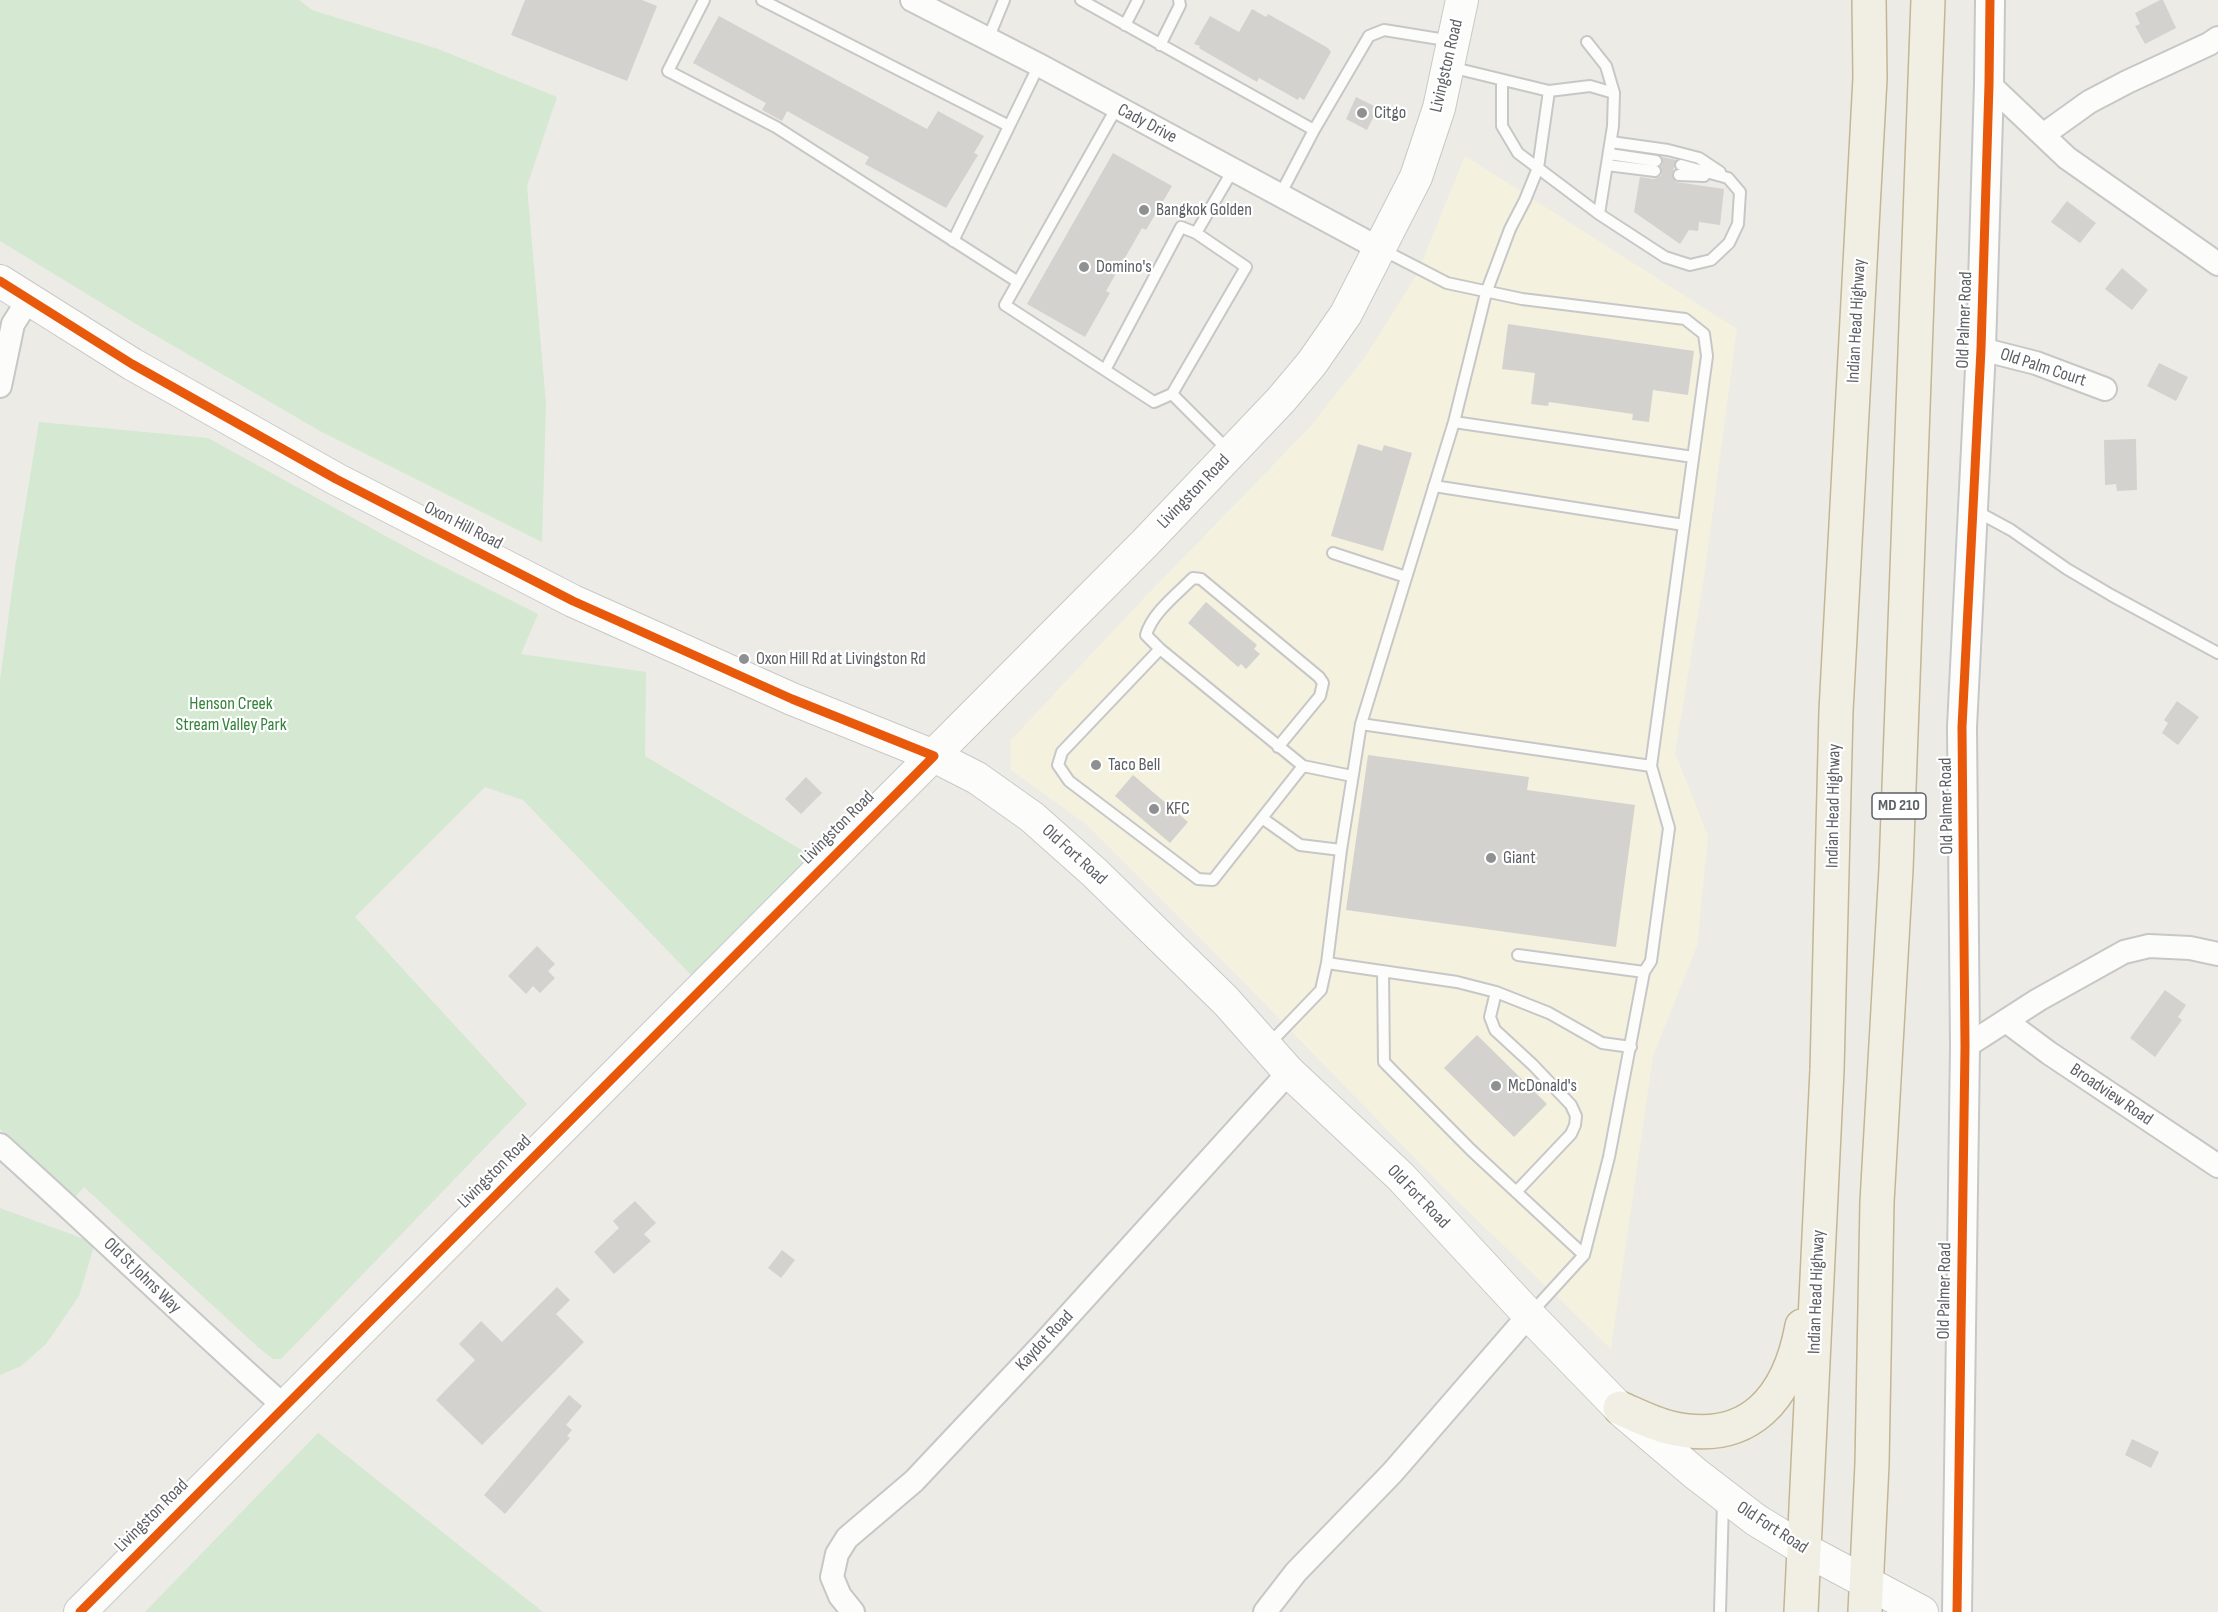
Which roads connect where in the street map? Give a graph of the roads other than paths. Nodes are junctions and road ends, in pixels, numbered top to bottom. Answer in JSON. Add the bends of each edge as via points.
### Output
{"nodes":[{"id":1,"x":704,"y":0,"type":"edge"},
{"id":2,"x":762,"y":0,"type":"edge"},
{"id":3,"x":912,"y":0,"type":"edge"},
{"id":4,"x":1004,"y":0,"type":"edge"},
{"id":5,"x":1081,"y":0,"type":"edge"},
{"id":6,"x":1138,"y":0,"type":"edge"},
{"id":7,"x":1179,"y":0,"type":"edge"},
{"id":8,"x":1462,"y":0,"type":"edge"},
{"id":9,"x":1869,"y":0,"type":"edge"},
{"id":10,"x":1928,"y":0,"type":"edge"},
{"id":11,"x":1990,"y":0,"type":"edge"},
{"id":12,"x":1125,"y":25,"type":"junction"},
{"id":13,"x":2218,"y":38,"type":"edge"},
{"id":14,"x":988,"y":39,"type":"junction"},
{"id":15,"x":1587,"y":42,"type":"dead end"},
{"id":16,"x":1160,"y":45,"type":"junction"},
{"id":17,"x":1451,"y":54,"type":"junction"},
{"id":18,"x":1039,"y":65,"type":"junction"},
{"id":19,"x":1502,"y":80,"type":"junction"},
{"id":20,"x":1989,"y":84,"type":"junction"},
{"id":21,"x":1549,"y":92,"type":"junction"},
{"id":22,"x":1614,"y":93,"type":"junction"},
{"id":23,"x":1117,"y":107,"type":"junction"},
{"id":24,"x":1009,"y":126,"type":"junction"},
{"id":25,"x":1314,"y":130,"type":"junction"},
{"id":26,"x":2043,"y":135,"type":"junction"},
{"id":27,"x":1611,"y":142,"type":"junction"},
{"id":28,"x":1608,"y":160,"type":"junction"},
{"id":29,"x":1656,"y":166,"type":"dead end"},
{"id":30,"x":1538,"y":168,"type":"junction"},
{"id":31,"x":1233,"y":170,"type":"junction"},
{"id":32,"x":1680,"y":170,"type":"dead end"},
{"id":33,"x":1728,"y":178,"type":"junction"},
{"id":34,"x":1280,"y":195,"type":"junction"},
{"id":35,"x":1599,"y":214,"type":"junction"},
{"id":36,"x":1196,"y":233,"type":"junction"},
{"id":37,"x":953,"y":241,"type":"junction"},
{"id":38,"x":1380,"y":249,"type":"junction"},
{"id":39,"x":2218,"y":264,"type":"edge"},
{"id":40,"x":0,"y":281,"type":"edge"},
{"id":41,"x":1018,"y":282,"type":"junction"},
{"id":42,"x":1486,"y":293,"type":"junction"},
{"id":43,"x":29,"y":299,"type":"junction"},
{"id":44,"x":1981,"y":349,"type":"junction"},
{"id":45,"x":1105,"y":370,"type":"junction"},
{"id":46,"x":0,"y":386,"type":"edge"},
{"id":47,"x":2105,"y":389,"type":"dead end"},
{"id":48,"x":1172,"y":394,"type":"junction"},
{"id":49,"x":1454,"y":422,"type":"junction"},
{"id":50,"x":1231,"y":453,"type":"junction"},
{"id":51,"x":1694,"y":457,"type":"junction"},
{"id":52,"x":1434,"y":486,"type":"junction"},
{"id":53,"x":1973,"y":510,"type":"junction"},
{"id":54,"x":1684,"y":525,"type":"junction"},
{"id":55,"x":1333,"y":553,"type":"dead end"},
{"id":56,"x":1407,"y":577,"type":"junction"},
{"id":57,"x":1161,"y":649,"type":"junction"},
{"id":58,"x":2218,"y":653,"type":"edge"},
{"id":59,"x":1361,"y":724,"type":"junction"},
{"id":60,"x":1278,"y":747,"type":"junction"},
{"id":61,"x":934,"y":756,"type":"junction"},
{"id":62,"x":1303,"y":766,"type":"junction"},
{"id":63,"x":1651,"y":766,"type":"junction"},
{"id":64,"x":1352,"y":776,"type":"junction"},
{"id":65,"x":1262,"y":818,"type":"junction"},
{"id":66,"x":1341,"y":850,"type":"junction"},
{"id":67,"x":2218,"y":954,"type":"edge"},
{"id":68,"x":1518,"y":955,"type":"dead end"},
{"id":69,"x":1327,"y":963,"type":"junction"},
{"id":70,"x":1383,"y":971,"type":"junction"},
{"id":71,"x":1644,"y":972,"type":"junction"},
{"id":72,"x":1496,"y":992,"type":"junction"},
{"id":73,"x":2006,"y":1021,"type":"junction"},
{"id":74,"x":1267,"y":1046,"type":"junction"},
{"id":75,"x":1630,"y":1047,"type":"junction"},
{"id":76,"x":1965,"y":1047,"type":"junction"},
{"id":77,"x":1289,"y":1072,"type":"junction"},
{"id":78,"x":0,"y":1145,"type":"edge"},
{"id":79,"x":2218,"y":1166,"type":"edge"},
{"id":80,"x":1516,"y":1192,"type":"junction"},
{"id":81,"x":1819,"y":1235,"type":"junction"},
{"id":82,"x":1584,"y":1255,"type":"junction"},
{"id":83,"x":1529,"y":1315,"type":"junction"},
{"id":84,"x":285,"y":1407,"type":"junction"},
{"id":85,"x":1620,"y":1408,"type":"junction"},
{"id":86,"x":1724,"y":1495,"type":"junction"},
{"id":87,"x":1802,"y":1548,"type":"junction"},
{"id":88,"x":1866,"y":1598,"type":"edge"},
{"id":89,"x":80,"y":1612,"type":"edge"},
{"id":90,"x":853,"y":1612,"type":"edge"},
{"id":91,"x":1265,"y":1612,"type":"edge"},
{"id":92,"x":1720,"y":1612,"type":"edge"},
{"id":93,"x":1801,"y":1612,"type":"edge"},
{"id":94,"x":1922,"y":1612,"type":"edge"},
{"id":95,"x":1957,"y":1612,"type":"edge"}],
"edges":[{"from":1,"to":37,"type":"lane","via":[[668,70],[776,127]]},
{"from":2,"to":24,"type":"lane"},
{"from":3,"to":14,"type":"street","name":"Cady Drive"},
{"from":4,"to":14,"type":"lane"},
{"from":5,"to":12,"type":"lane"},
{"from":6,"to":12,"type":"lane"},
{"from":7,"to":16,"type":"lane"},
{"from":8,"to":17,"type":"main road","name":"Livingston Road"},
{"from":9,"to":81,"type":"highway","name":"Indian Head Highway","via":[[1870,78],[1836,711]]},
{"from":10,"to":88,"type":"highway","number":"MD 210","via":[[1896,869],[1877,1202]]},
{"from":11,"to":20,"type":"street","name":"Old Palmer Road"},
{"from":12,"to":16,"type":"lane"},
{"from":13,"to":26,"type":"street","via":[[2089,102]]},
{"from":14,"to":18,"type":"street","name":"Cady Drive"},
{"from":15,"to":22,"type":"lane","via":[[1606,66]]},
{"from":16,"to":25,"type":"lane"},
{"from":17,"to":19,"type":"lane"},
{"from":17,"to":25,"type":"lane","via":[[1384,30],[1369,36]]},
{"from":17,"to":38,"type":"main road","name":"Livingston Road","via":[[1439,108],[1416,177]]},
{"from":18,"to":23,"type":"street","name":"Cady Drive"},
{"from":18,"to":24,"type":"lane"},
{"from":19,"to":21,"type":"lane"},
{"from":19,"to":30,"type":"lane","via":[[1502,126],[1518,153]]},
{"from":20,"to":26,"type":"street"},
{"from":20,"to":44,"type":"street","name":"Old Palmer Road"},
{"from":21,"to":22,"type":"lane","via":[[1590,86]]},
{"from":21,"to":30,"type":"lane"},
{"from":22,"to":27,"type":"lane"},
{"from":23,"to":31,"type":"street","name":"Cady Drive"},
{"from":23,"to":41,"type":"lane"},
{"from":24,"to":37,"type":"lane"},
{"from":25,"to":34,"type":"lane"},
{"from":26,"to":39,"type":"street","via":[[2067,158]]},
{"from":27,"to":28,"type":"lane"},
{"from":27,"to":33,"type":"lane","via":[[1699,158]]},
{"from":28,"to":29,"type":"lane"},
{"from":28,"to":35,"type":"lane"},
{"from":30,"to":35,"type":"lane"},
{"from":30,"to":42,"type":"lane"},
{"from":31,"to":34,"type":"street","name":"Cady Drive"},
{"from":31,"to":36,"type":"lane"},
{"from":32,"to":33,"type":"lane"},
{"from":33,"to":35,"type":"lane","via":[[1740,192],[1738,224],[1729,243],[1711,260],[1690,265],[1665,257]]},
{"from":34,"to":38,"type":"street","name":"Cady Drive"},
{"from":36,"to":45,"type":"lane","via":[[1181,227]]},
{"from":36,"to":48,"type":"lane","via":[[1246,267]]},
{"from":37,"to":41,"type":"lane"},
{"from":38,"to":42,"type":"lane","via":[[1447,283]]},
{"from":38,"to":50,"type":"main road","name":"Livingston Road","via":[[1346,314],[1312,363]]},
{"from":40,"to":43,"type":"main road","name":"Oxon Hill Road"},
{"from":41,"to":45,"type":"lane","via":[[1005,305]]},
{"from":42,"to":49,"type":"lane"},
{"from":42,"to":51,"type":"lane","via":[[1685,320],[1704,334],[1707,356]]},
{"from":43,"to":46,"type":"street","via":[[13,324]]},
{"from":43,"to":61,"type":"main road","name":"Oxon Hill Road","via":[[132,364],[336,479],[573,601],[792,699]]},
{"from":44,"to":47,"type":"street","name":"Old Palm Court","via":[[2036,363]]},
{"from":44,"to":53,"type":"street","name":"Old Palmer Road"},
{"from":45,"to":48,"type":"lane","via":[[1154,402]]},
{"from":48,"to":50,"type":"lane"},
{"from":49,"to":51,"type":"lane"},
{"from":49,"to":52,"type":"lane"},
{"from":50,"to":61,"type":"main road","name":"Livingston Road"},
{"from":51,"to":54,"type":"lane"},
{"from":52,"to":54,"type":"lane"},
{"from":52,"to":56,"type":"lane"},
{"from":53,"to":58,"type":"lane","via":[[2111,595]]},
{"from":53,"to":76,"type":"street","name":"Old Palmer Road","via":[[1962,727]]},
{"from":54,"to":63,"type":"lane"},
{"from":55,"to":56,"type":"lane"},
{"from":56,"to":59,"type":"lane"},
{"from":57,"to":60,"type":"lane"},
{"from":57,"to":60,"type":"lane","via":[[1146,635],[1148,627],[1193,578],[1201,579],[1323,683],[1320,696]]},
{"from":57,"to":65,"type":"lane","via":[[1062,752],[1058,765],[1069,781],[1198,879],[1213,880]]},
{"from":59,"to":63,"type":"lane"},
{"from":59,"to":64,"type":"lane"},
{"from":60,"to":62,"type":"lane"},
{"from":61,"to":74,"type":"main road","name":"Old Fort Road","via":[[977,777],[1032,817],[1161,937]]},
{"from":61,"to":84,"type":"main road","name":"Livingston Road"},
{"from":62,"to":64,"type":"lane"},
{"from":62,"to":65,"type":"lane"},
{"from":63,"to":71,"type":"lane","via":[[1670,828],[1651,961]]},
{"from":64,"to":66,"type":"lane"},
{"from":65,"to":66,"type":"lane","via":[[1300,845]]},
{"from":66,"to":69,"type":"lane"},
{"from":67,"to":73,"type":"street","via":[[2149,946],[2124,952]]},
{"from":68,"to":71,"type":"lane"},
{"from":69,"to":70,"type":"lane"},
{"from":69,"to":74,"type":"lane","via":[[1321,990]]},
{"from":70,"to":72,"type":"lane"},
{"from":70,"to":80,"type":"lane","via":[[1384,1062]]},
{"from":71,"to":75,"type":"lane"},
{"from":72,"to":75,"type":"lane","via":[[1549,1013],[1602,1043]]},
{"from":72,"to":80,"type":"lane","via":[[1490,1017],[1495,1030],[1533,1065],[1576,1116],[1571,1134]]},
{"from":73,"to":76,"type":"street"},
{"from":73,"to":79,"type":"street","name":"Broadview Road"},
{"from":74,"to":77,"type":"main road","name":"Old Fort Road"},
{"from":75,"to":82,"type":"lane","via":[[1609,1157]]},
{"from":76,"to":95,"type":"street","name":"Old Palmer Road"},
{"from":77,"to":83,"type":"main road","name":"Old Fort Road","via":[[1401,1177]]},
{"from":77,"to":90,"type":"street","name":"Kaydot Road","via":[[914,1481],[847,1539],[837,1554],[832,1577]]},
{"from":78,"to":84,"type":"street","name":"Old St Johns Way"},
{"from":80,"to":82,"type":"lane"},
{"from":81,"to":85,"type":"highway","via":[[1799,1345],[1787,1378],[1771,1402],[1747,1422],[1721,1431],[1671,1428]]},
{"from":81,"to":87,"type":"highway","name":"Indian Head Highway"},
{"from":82,"to":83,"type":"lane"},
{"from":83,"to":85,"type":"main road","name":"Old Fort Road"},
{"from":83,"to":91,"type":"street","via":[[1392,1473],[1296,1572]]},
{"from":84,"to":89,"type":"main road","name":"Livingston Road"},
{"from":85,"to":86,"type":"main road","name":"Old Fort Road"},
{"from":86,"to":87,"type":"main road","name":"Old Fort Road"},
{"from":86,"to":92,"type":"lane"},
{"from":87,"to":88,"type":"main road","name":"Old Fort Road"},
{"from":87,"to":93,"type":"highway","name":"Indian Head Highway"},
{"from":88,"to":94,"type":"main road","name":"Old Fort Road"}]}
